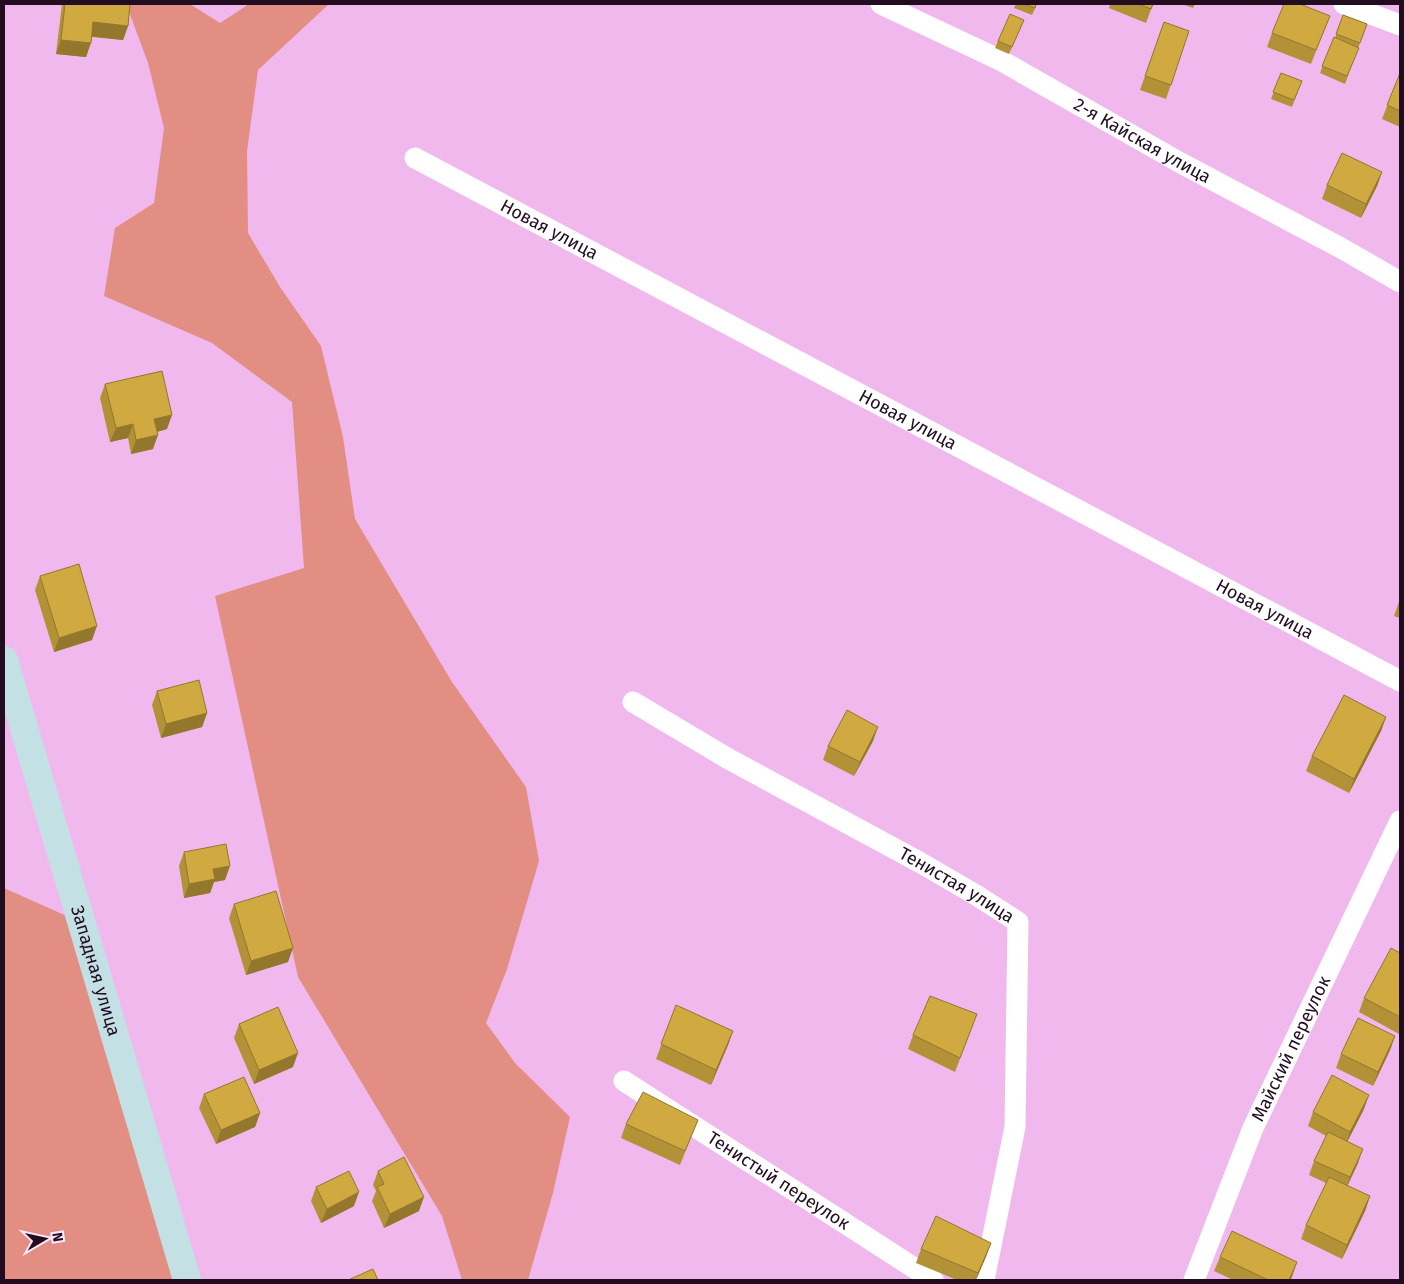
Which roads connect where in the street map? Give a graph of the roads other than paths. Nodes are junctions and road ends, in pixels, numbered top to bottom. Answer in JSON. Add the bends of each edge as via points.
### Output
{"nodes":[{"id":1,"x":881,"y":4,"type":"edge"},
{"id":2,"x":1344,"y":4,"type":"edge"},
{"id":3,"x":1400,"y":25,"type":"edge"},
{"id":4,"x":414,"y":158,"type":"dead end"},
{"id":5,"x":1400,"y":282,"type":"edge"},
{"id":6,"x":4,"y":660,"type":"edge"},
{"id":7,"x":1400,"y":681,"type":"edge"},
{"id":8,"x":633,"y":702,"type":"dead end"},
{"id":9,"x":1400,"y":821,"type":"edge"},
{"id":10,"x":624,"y":1081,"type":"dead end"},
{"id":11,"x":187,"y":1280,"type":"edge"},
{"id":12,"x":933,"y":1280,"type":"edge"},
{"id":13,"x":984,"y":1280,"type":"edge"},
{"id":14,"x":1194,"y":1280,"type":"edge"}],
"edges":[{"from":1,"to":5,"type":"street","name":"2-я Кайская улица","via":[[1000,60]]},
{"from":2,"to":3,"type":"street"},
{"from":4,"to":7,"type":"street","name":"Новая улица"},
{"from":6,"to":11,"type":"main road","name":"Западная улица"},
{"from":8,"to":13,"type":"street","name":"Тенистая улица","via":[[727,758],[921,863],[1018,922],[1015,1127]]},
{"from":9,"to":14,"type":"street","name":"Майский переулок","via":[[1253,1128]]},
{"from":10,"to":12,"type":"street","name":"Тенистый переулок"}]}
